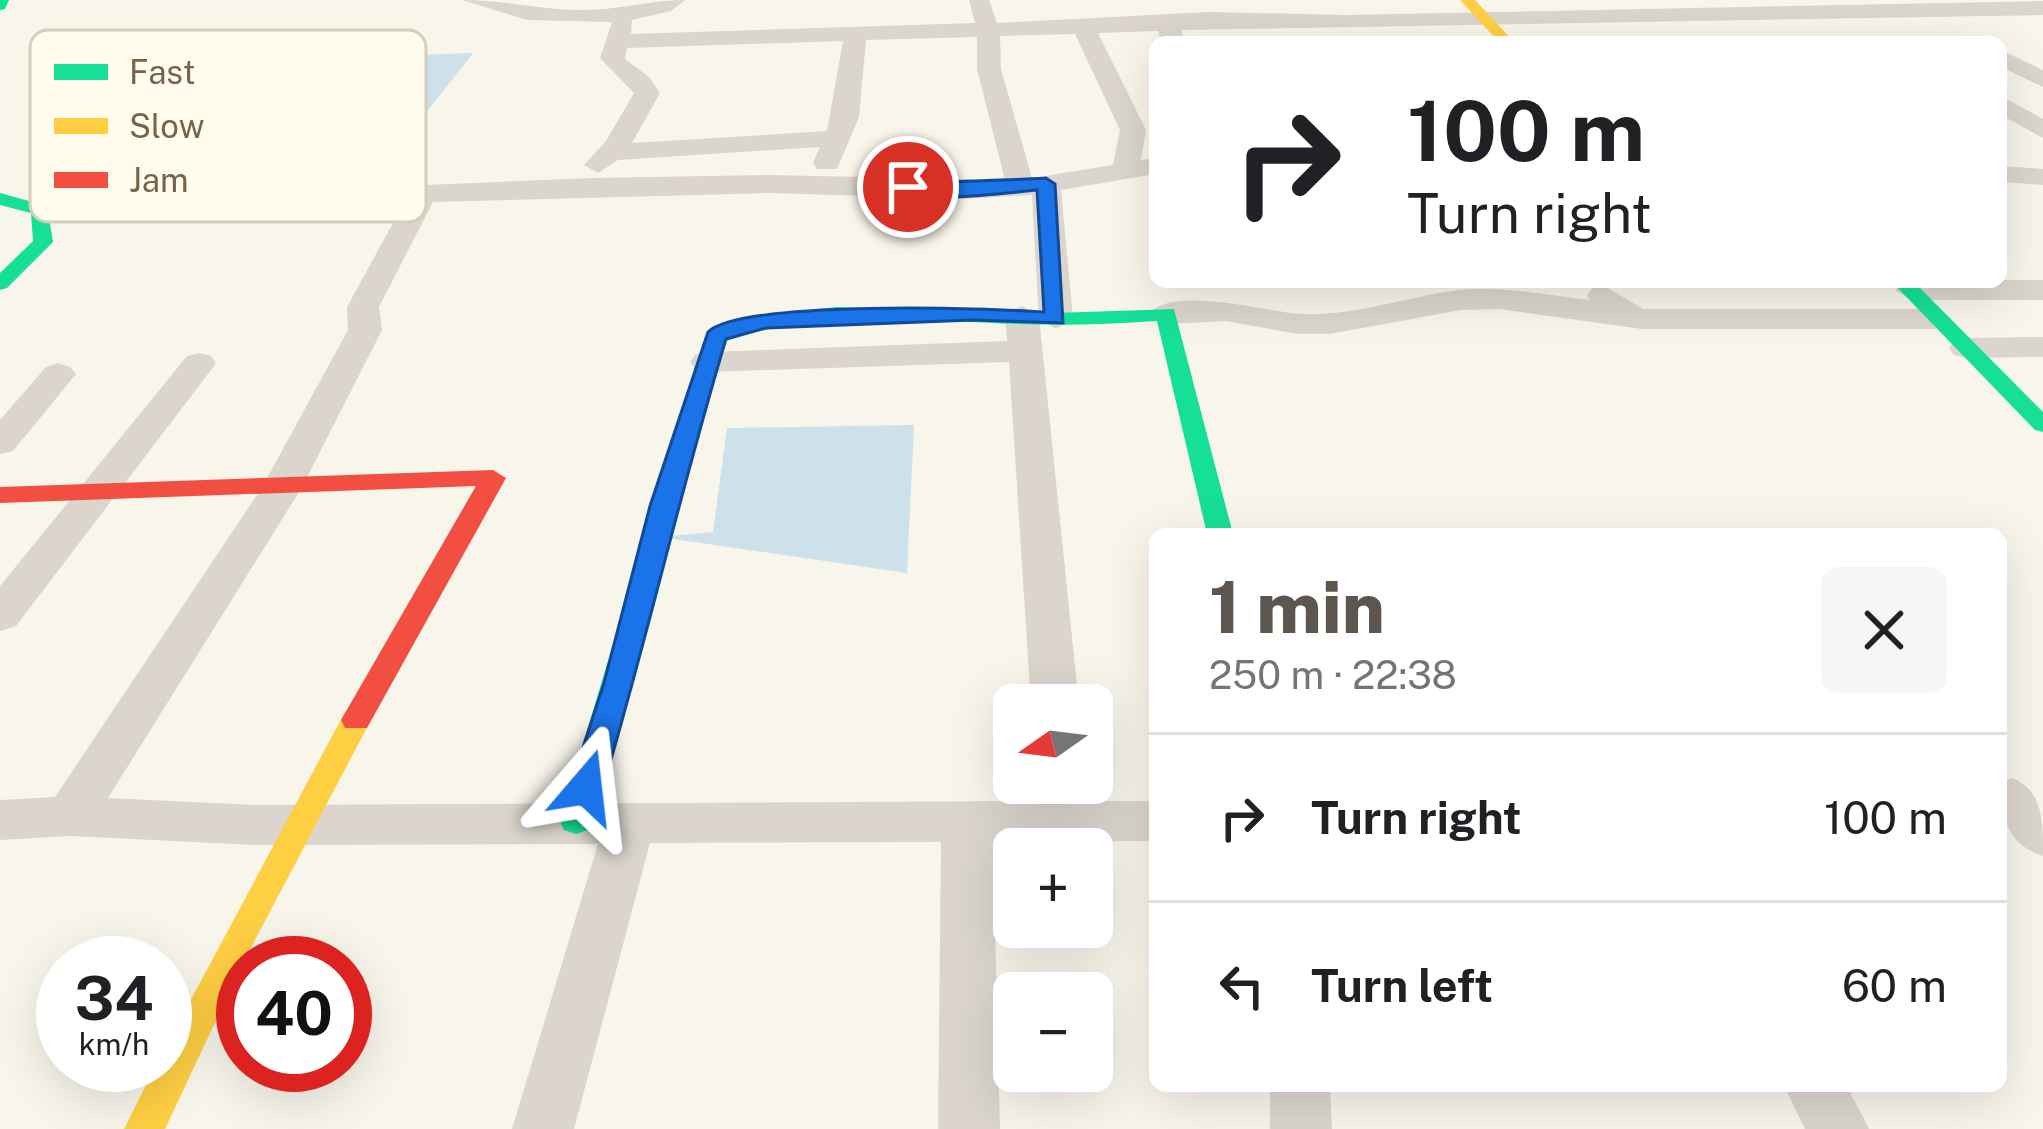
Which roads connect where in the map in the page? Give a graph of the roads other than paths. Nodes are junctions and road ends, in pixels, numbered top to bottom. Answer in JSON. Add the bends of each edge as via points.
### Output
{"nodes":[{"id":1,"x":473,"y":0,"type":"edge"},
{"id":2,"x":674,"y":0,"type":"edge"},
{"id":3,"x":979,"y":0,"type":"edge"},
{"id":4,"x":1160,"y":0,"type":"edge"},
{"id":5,"x":1659,"y":0,"type":"edge"},
{"id":6,"x":1833,"y":6,"type":"edge"},
{"id":7,"x":1914,"y":7,"type":"edge"},
{"id":8,"x":2043,"y":8,"type":"edge"},
{"id":9,"x":1474,"y":9,"type":"edge"},
{"id":10,"x":2009,"y":9,"type":"junction"},
{"id":11,"x":1259,"y":10,"type":"edge"},
{"id":12,"x":1773,"y":13,"type":"junction"},
{"id":13,"x":627,"y":14,"type":"junction"},
{"id":14,"x":1678,"y":16,"type":"junction"},
{"id":15,"x":1083,"y":26,"type":"junction"},
{"id":16,"x":2043,"y":27,"type":"edge"},
{"id":17,"x":988,"y":28,"type":"junction"},
{"id":18,"x":1176,"y":29,"type":"edge"},
{"id":19,"x":1958,"y":32,"type":"dead end"},
{"id":20,"x":855,"y":33,"type":"junction"},
{"id":21,"x":1501,"y":36,"type":"edge"},
{"id":22,"x":1797,"y":36,"type":"edge"},
{"id":23,"x":1873,"y":36,"type":"edge"},
{"id":24,"x":678,"y":39,"type":"junction"},
{"id":25,"x":615,"y":41,"type":"junction"},
{"id":26,"x":2007,"y":60,"type":"edge"},
{"id":27,"x":2043,"y":80,"type":"edge"},
{"id":28,"x":647,"y":93,"type":"junction"},
{"id":29,"x":2007,"y":108,"type":"edge"},
{"id":30,"x":2043,"y":130,"type":"edge"},
{"id":31,"x":840,"y":138,"type":"junction"},
{"id":32,"x":611,"y":152,"type":"junction"},
{"id":33,"x":1140,"y":167,"type":"edge"},
{"id":34,"x":2007,"y":174,"type":"edge"},
{"id":35,"x":2043,"y":177,"type":"edge"},
{"id":36,"x":815,"y":185,"type":"junction"},
{"id":37,"x":1033,"y":186,"type":"junction"},
{"id":38,"x":577,"y":188,"type":"junction"},
{"id":39,"x":426,"y":196,"type":"edge"},
{"id":40,"x":0,"y":200,"type":"edge"},
{"id":41,"x":30,"y":208,"type":"edge"},
{"id":42,"x":41,"y":222,"type":"edge"},
{"id":43,"x":408,"y":222,"type":"edge"},
{"id":44,"x":0,"y":284,"type":"edge"},
{"id":45,"x":1598,"y":288,"type":"edge"},
{"id":46,"x":1908,"y":288,"type":"edge"},
{"id":47,"x":1974,"y":288,"type":"edge"},
{"id":48,"x":2043,"y":290,"type":"edge"},
{"id":49,"x":1621,"y":313,"type":"junction"},
{"id":50,"x":1166,"y":314,"type":"junction"},
{"id":51,"x":1936,"y":319,"type":"junction"},
{"id":52,"x":1034,"y":329,"type":"junction"},
{"id":53,"x":2043,"y":347,"type":"edge"},
{"id":54,"x":1966,"y":348,"type":"junction"},
{"id":55,"x":707,"y":362,"type":"joint"},
{"id":56,"x":199,"y":363,"type":"dead end"},
{"id":57,"x":58,"y":374,"type":"dead end"},
{"id":58,"x":2040,"y":418,"type":"edge"},
{"id":59,"x":0,"y":443,"type":"edge"},
{"id":60,"x":281,"y":488,"type":"junction"},
{"id":61,"x":100,"y":490,"type":"junction"},
{"id":62,"x":0,"y":495,"type":"edge"},
{"id":63,"x":1219,"y":528,"type":"edge"},
{"id":64,"x":0,"y":616,"type":"edge"},
{"id":65,"x":1054,"y":684,"type":"edge"},
{"id":66,"x":1058,"y":804,"type":"edge"},
{"id":67,"x":1068,"y":804,"type":"edge"},
{"id":68,"x":70,"y":816,"type":"junction"},
{"id":69,"x":0,"y":820,"type":"edge"},
{"id":70,"x":1149,"y":820,"type":"edge"},
{"id":71,"x":603,"y":821,"type":"junction"},
{"id":72,"x":298,"y":824,"type":"junction"},
{"id":73,"x":967,"y":824,"type":"junction"},
{"id":74,"x":1300,"y":1092,"type":"edge"},
{"id":75,"x":1817,"y":1092,"type":"edge"},
{"id":76,"x":145,"y":1129,"type":"edge"},
{"id":77,"x":543,"y":1129,"type":"edge"},
{"id":78,"x":969,"y":1129,"type":"edge"},
{"id":79,"x":1301,"y":1129,"type":"edge"},
{"id":80,"x":1838,"y":1129,"type":"edge"}],
"edges":[{"from":1,"to":13,"type":"street","via":[[498,0],[524,14]]},
{"from":2,"to":13,"type":"street"},
{"from":3,"to":17,"type":"street"},
{"from":4,"to":18,"type":"street"},
{"from":5,"to":14,"type":"street"},
{"from":6,"to":7,"type":"street"},
{"from":6,"to":12,"type":"street"},
{"from":6,"to":23,"type":"street"},
{"from":7,"to":10,"type":"street"},
{"from":7,"to":19,"type":"street"},
{"from":8,"to":10,"type":"street"},
{"from":9,"to":11,"type":"street","via":[[1346,22]]},
{"from":9,"to":14,"type":"street"},
{"from":9,"to":21,"type":"street"},
{"from":10,"to":16,"type":"street"},
{"from":11,"to":18,"type":"street"},
{"from":12,"to":14,"type":"street"},
{"from":12,"to":22,"type":"street"},
{"from":13,"to":25,"type":"street"},
{"from":15,"to":17,"type":"street"},
{"from":15,"to":18,"type":"street"},
{"from":15,"to":33,"type":"street","via":[[1133,130]]},
{"from":17,"to":20,"type":"street"},
{"from":17,"to":37,"type":"street","via":[[988,69]]},
{"from":20,"to":24,"type":"street"},
{"from":20,"to":31,"type":"street"},
{"from":24,"to":25,"type":"street"},
{"from":24,"to":28,"type":"street"},
{"from":25,"to":28,"type":"street","via":[[616,66]]},
{"from":26,"to":27,"type":"street"},
{"from":28,"to":32,"type":"street"},
{"from":29,"to":30,"type":"street"},
{"from":31,"to":32,"type":"street"},
{"from":31,"to":36,"type":"street"},
{"from":32,"to":38,"type":"street"},
{"from":33,"to":37,"type":"street"},
{"from":34,"to":35,"type":"street"},
{"from":36,"to":37,"type":"street"},
{"from":36,"to":38,"type":"street"},
{"from":37,"to":52,"type":"street"},
{"from":38,"to":39,"type":"street"},
{"from":40,"to":41,"type":"street"},
{"from":42,"to":44,"type":"street","via":[[43,242]]},
{"from":43,"to":60,"type":"street","via":[[363,307],[356,348]]},
{"from":45,"to":49,"type":"street"},
{"from":46,"to":51,"type":"street"},
{"from":47,"to":48,"type":"street"},
{"from":49,"to":50,"type":"street","via":[[1500,299],[1329,324],[1226,311]]},
{"from":49,"to":51,"type":"street","via":[[1659,320]]},
{"from":50,"to":52,"type":"street"},
{"from":50,"to":63,"type":"street"},
{"from":51,"to":54,"type":"street"},
{"from":52,"to":55,"type":"street"},
{"from":52,"to":65,"type":"street"},
{"from":53,"to":54,"type":"street"},
{"from":54,"to":58,"type":"street"},
{"from":55,"to":71,"type":"street","via":[[619,683]]},
{"from":56,"to":61,"type":"street"},
{"from":57,"to":59,"type":"street"},
{"from":60,"to":61,"type":"street"},
{"from":60,"to":68,"type":"street"},
{"from":60,"to":72,"type":"street","via":[[493,478]]},
{"from":61,"to":62,"type":"street"},
{"from":61,"to":64,"type":"street"},
{"from":66,"to":73,"type":"street"},
{"from":67,"to":70,"type":"street"},
{"from":68,"to":69,"type":"street"},
{"from":68,"to":72,"type":"street"},
{"from":71,"to":72,"type":"street"},
{"from":71,"to":73,"type":"street"},
{"from":71,"to":77,"type":"street"},
{"from":72,"to":76,"type":"street"},
{"from":73,"to":78,"type":"street"},
{"from":74,"to":79,"type":"street"},
{"from":75,"to":80,"type":"street"}]}
